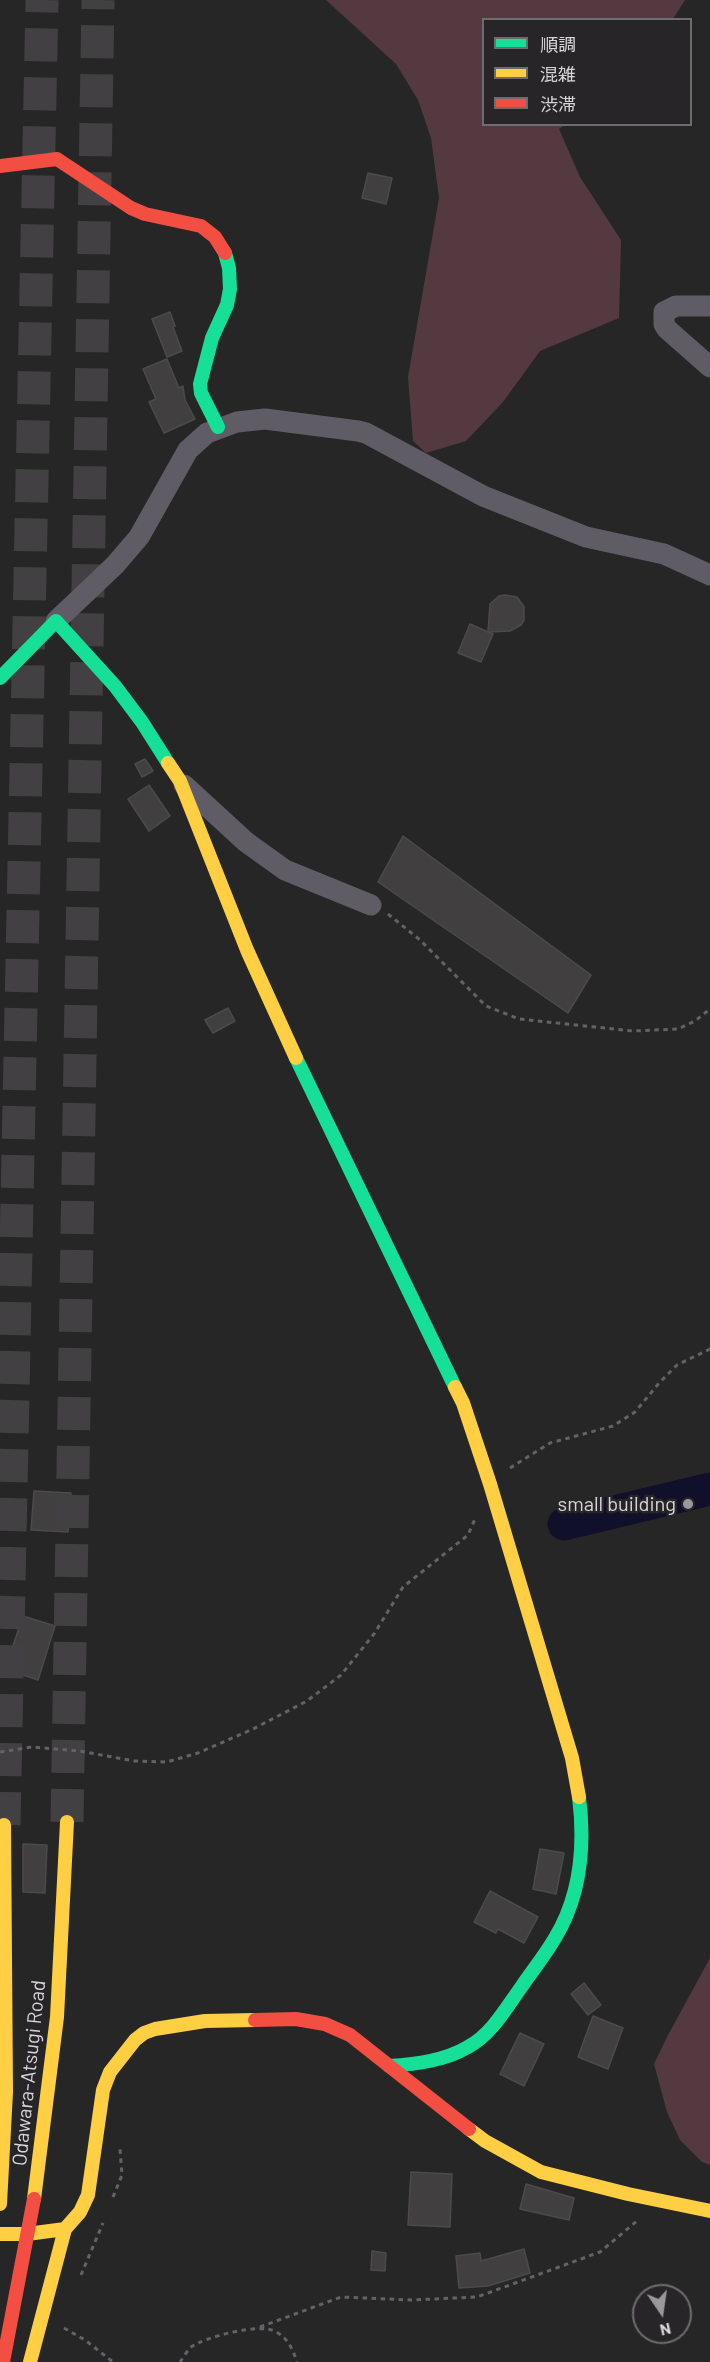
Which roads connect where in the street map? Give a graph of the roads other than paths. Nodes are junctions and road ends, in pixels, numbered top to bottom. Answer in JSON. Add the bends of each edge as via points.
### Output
{"nodes":[{"id":1,"x":0,"y":166,"type":"edge"},
{"id":2,"x":710,"y":306,"type":"edge"},
{"id":3,"x":710,"y":367,"type":"edge"},
{"id":4,"x":218,"y":427,"type":"junction"},
{"id":5,"x":710,"y":575,"type":"edge"},
{"id":6,"x":56,"y":621,"type":"junction"},
{"id":7,"x":0,"y":678,"type":"edge"},
{"id":8,"x":180,"y":781,"type":"junction"},
{"id":9,"x":370,"y":905,"type":"road end"},
{"id":10,"x":67,"y":1822,"type":"tunnel mouth"},
{"id":11,"x":4,"y":1824,"type":"dead end"},
{"id":12,"x":389,"y":2066,"type":"junction"},
{"id":13,"x":1,"y":2199,"type":"edge"},
{"id":14,"x":710,"y":2211,"type":"edge"},
{"id":15,"x":65,"y":2229,"type":"junction"},
{"id":16,"x":0,"y":2234,"type":"edge"},
{"id":17,"x":3,"y":2362,"type":"edge"},
{"id":18,"x":30,"y":2362,"type":"edge"}],
"edges":[{"from":1,"to":4,"type":"main road","via":[[57,159],[124,205],[201,226],[215,237],[225,254],[230,289],[200,384]]},
{"from":2,"to":3,"type":"street","via":[[676,306],[664,312],[663,317],[667,329]]},
{"from":4,"to":5,"type":"street","via":[[265,419],[366,433],[483,496],[586,537],[664,554]]},
{"from":4,"to":6,"type":"street","via":[[188,450],[127,551]]},
{"from":6,"to":7,"type":"main road"},
{"from":6,"to":8,"type":"main road","via":[[115,686]]},
{"from":8,"to":9,"type":"street","via":[[246,842],[285,870]]},
{"from":8,"to":12,"type":"main road","via":[[283,1032],[463,1402],[580,1792],[582,1853],[576,1888],[565,1920],[549,1948],[489,2031],[464,2049],[435,2061]]},
{"from":10,"to":17,"type":"main road","name":"Odawara-Atsugi Road","bridge":true,"via":[[57,2017],[34,2199]]},
{"from":11,"to":13,"type":"main road","name":"Odawara-Atsugi Road","via":[[6,2092]]},
{"from":12,"to":14,"type":"main road","via":[[485,2141],[541,2172]]},
{"from":12,"to":15,"type":"main road","via":[[350,2035],[303,2020],[205,2020],[144,2033],[110,2072],[103,2090],[88,2195]]},
{"from":15,"to":16,"type":"main road","via":[[27,2235]]},
{"from":15,"to":18,"type":"main road"}]}
